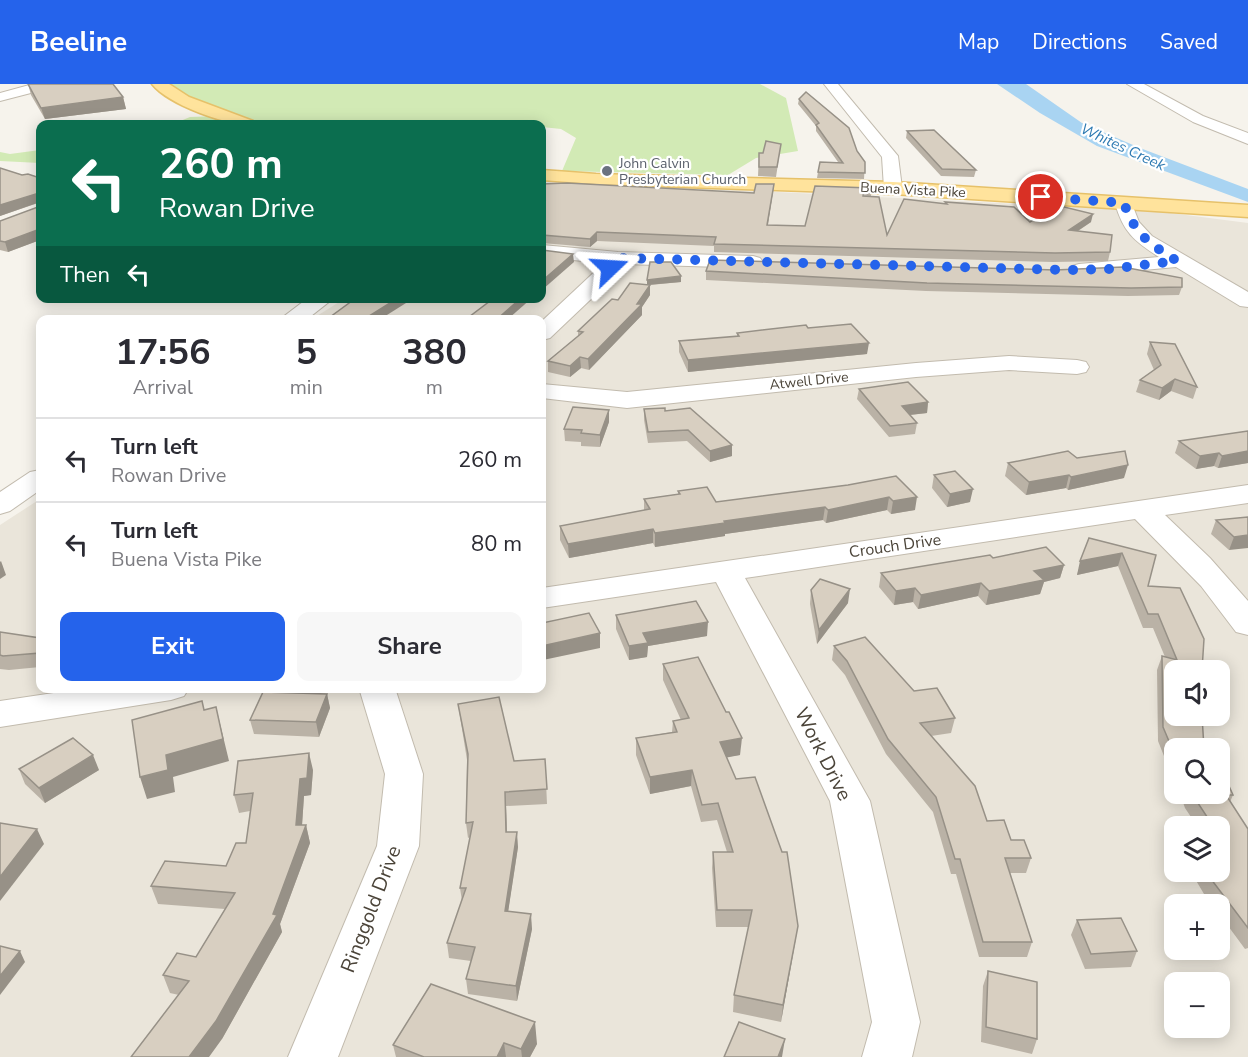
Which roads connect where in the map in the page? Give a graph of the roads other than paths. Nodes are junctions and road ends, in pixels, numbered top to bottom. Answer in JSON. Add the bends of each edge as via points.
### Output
{"nodes":[{"id":1,"x":49,"y":84,"type":"edge"},
{"id":2,"x":159,"y":84,"type":"edge"},
{"id":3,"x":831,"y":84,"type":"edge"},
{"id":4,"x":1134,"y":84,"type":"edge"},
{"id":5,"x":0,"y":97,"type":"edge"},
{"id":6,"x":236,"y":120,"type":"edge"},
{"id":7,"x":1248,"y":139,"type":"edge"},
{"id":8,"x":546,"y":175,"type":"edge"},
{"id":9,"x":893,"y":188,"type":"junction"},
{"id":10,"x":1124,"y":203,"type":"junction"},
{"id":11,"x":1248,"y":211,"type":"edge"},
{"id":12,"x":546,"y":251,"type":"edge"},
{"id":13,"x":618,"y":258,"type":"junction"},
{"id":14,"x":1177,"y":261,"type":"junction"},
{"id":15,"x":771,"y":262,"type":"edge"},
{"id":16,"x":1064,"y":270,"type":"edge"},
{"id":17,"x":1248,"y":301,"type":"edge"},
{"id":18,"x":316,"y":303,"type":"edge"},
{"id":19,"x":298,"y":315,"type":"edge"},
{"id":20,"x":546,"y":329,"type":"edge"},
{"id":21,"x":1077,"y":367,"type":"dead end"},
{"id":22,"x":546,"y":391,"type":"edge"},
{"id":23,"x":36,"y":481,"type":"edge"},
{"id":24,"x":1248,"y":494,"type":"edge"},
{"id":25,"x":0,"y":505,"type":"edge"},
{"id":26,"x":1143,"y":511,"type":"junction"},
{"id":27,"x":726,"y":571,"type":"junction"},
{"id":28,"x":546,"y":597,"type":"edge"},
{"id":29,"x":1248,"y":625,"type":"edge"},
{"id":30,"x":141,"y":693,"type":"edge"},
{"id":31,"x":379,"y":693,"type":"edge"},
{"id":32,"x":1,"y":716,"type":"edge"},
{"id":33,"x":313,"y":1057,"type":"edge"},
{"id":34,"x":887,"y":1057,"type":"edge"}],
"edges":[{"from":1,"to":5,"type":"street"},
{"from":2,"to":6,"type":"main road","via":[[184,100]]},
{"from":3,"to":9,"type":"street","via":[[890,156]]},
{"from":4,"to":7,"type":"street","via":[[1198,119]]},
{"from":8,"to":9,"type":"main road","name":"Buena Vista Pike"},
{"from":9,"to":10,"type":"main road","name":"Buena Vista Pike"},
{"from":10,"to":11,"type":"main road","name":"Buena Vista Pike"},
{"from":10,"to":14,"type":"street","via":[[1130,223],[1145,240]]},
{"from":12,"to":13,"type":"street"},
{"from":13,"to":15,"type":"street"},
{"from":13,"to":20,"type":"street"},
{"from":14,"to":16,"type":"street"},
{"from":14,"to":17,"type":"street"},
{"from":18,"to":19,"type":"street"},
{"from":21,"to":22,"type":"street","name":"Atwell Drive","via":[[1010,363],[916,369],[627,400]]},
{"from":23,"to":25,"type":"street"},
{"from":24,"to":26,"type":"street","name":"Crouch Drive"},
{"from":26,"to":27,"type":"street","name":"Crouch Drive"},
{"from":26,"to":29,"type":"street","via":[[1210,576]]},
{"from":27,"to":28,"type":"street","name":"Crouch Drive"},
{"from":27,"to":34,"type":"street","name":"Work Drive","via":[[850,801],[897,1022]]},
{"from":30,"to":32,"type":"street"},
{"from":31,"to":33,"type":"street","name":"Ringgold Drive","via":[[404,774],[398,846]]}]}
